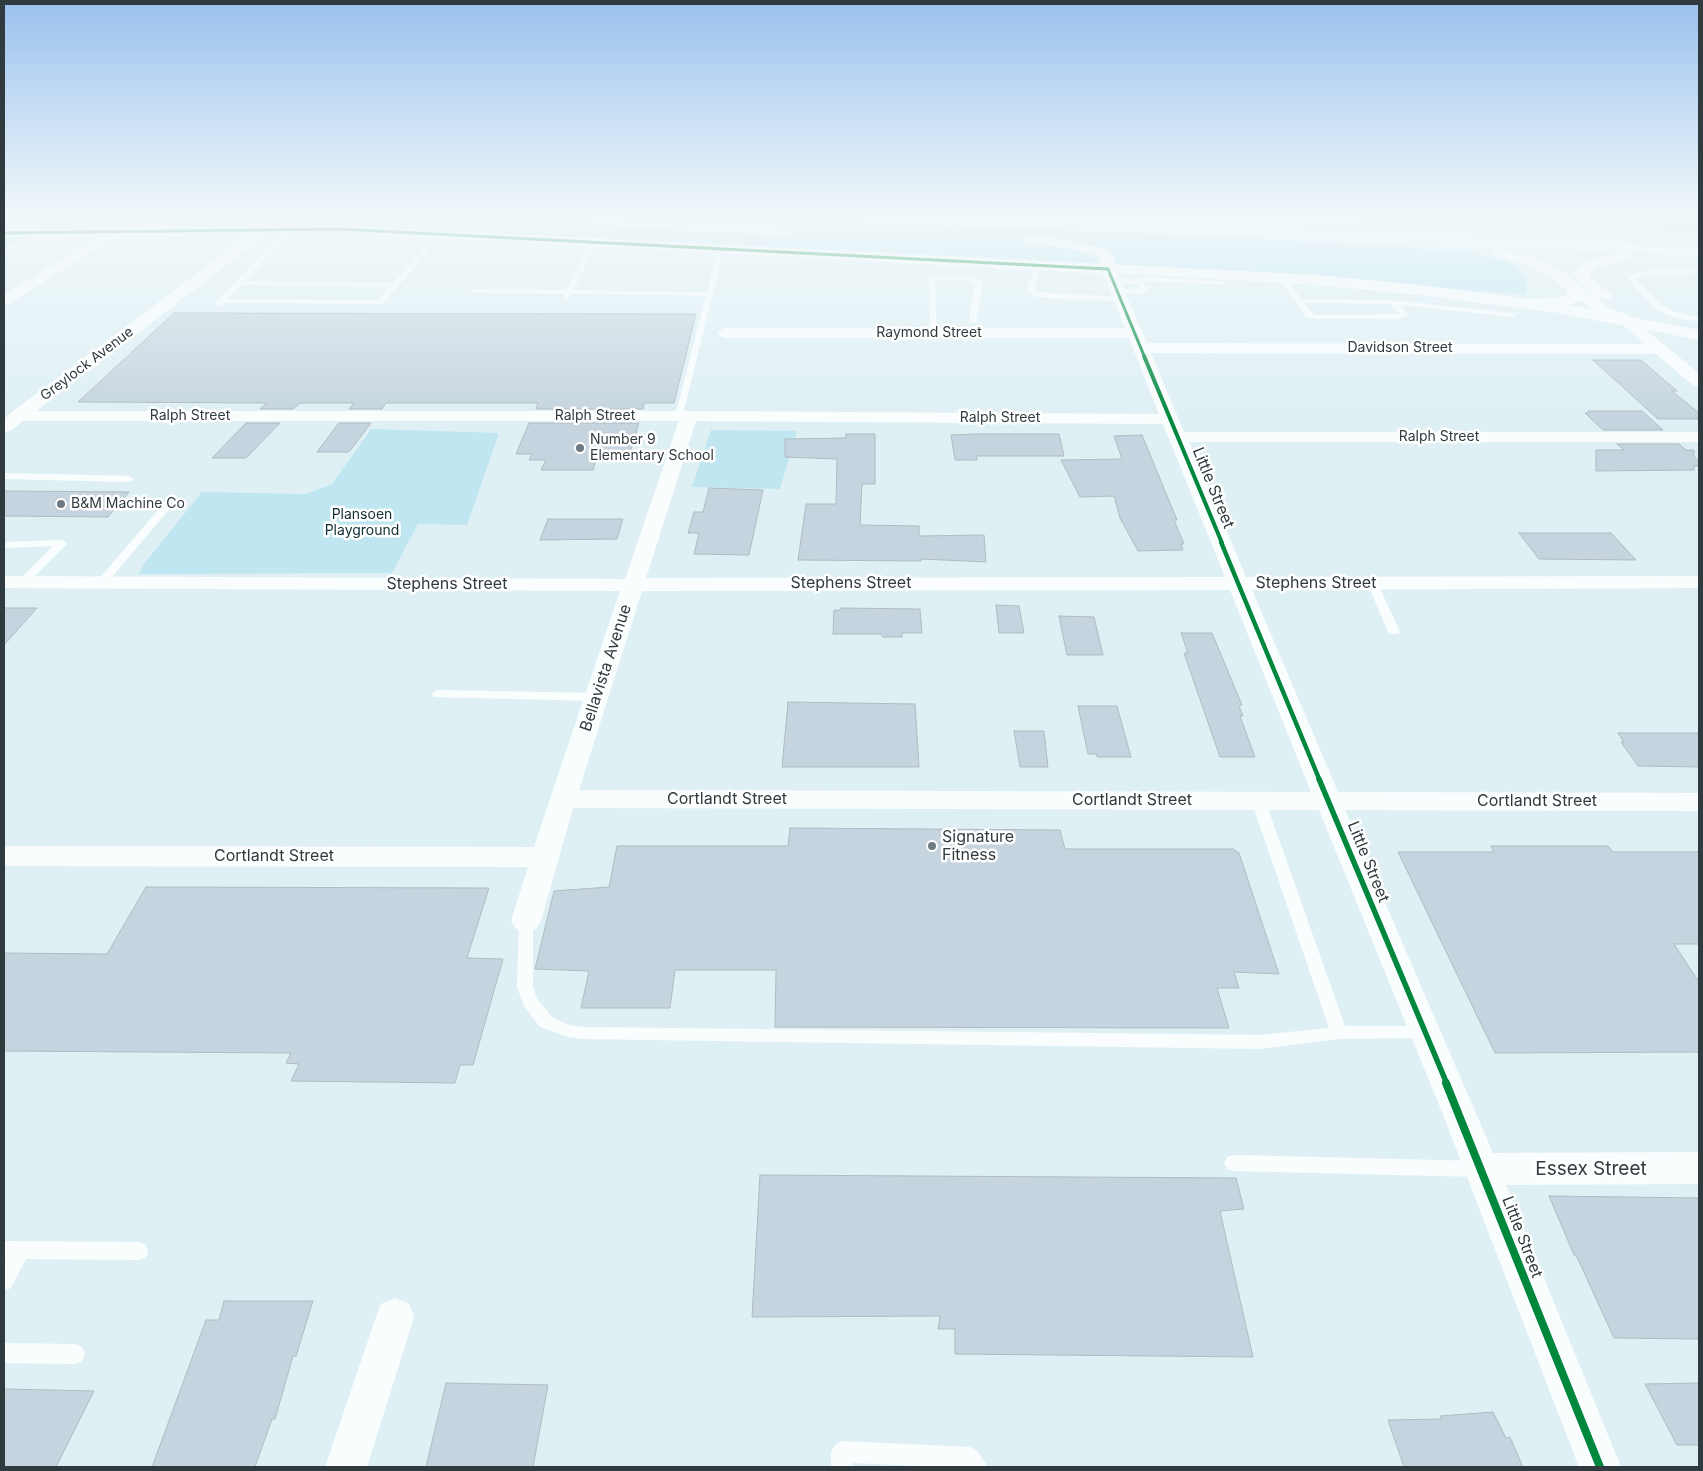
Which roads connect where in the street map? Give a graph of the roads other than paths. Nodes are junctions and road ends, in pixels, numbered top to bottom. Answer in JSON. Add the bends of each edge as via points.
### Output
{"nodes":[{"id":1,"x":1139,"y":280,"type":"edge"},
{"id":2,"x":1566,"y":280,"type":"joint"},
{"id":3,"x":37,"y":281,"type":"edge"},
{"id":4,"x":196,"y":281,"type":"edge"},
{"id":5,"x":242,"y":281,"type":"edge"},
{"id":6,"x":400,"y":281,"type":"edge"},
{"id":7,"x":575,"y":281,"type":"edge"},
{"id":8,"x":713,"y":281,"type":"edge"},
{"id":9,"x":931,"y":281,"type":"edge"},
{"id":10,"x":973,"y":281,"type":"edge"},
{"id":11,"x":1034,"y":281,"type":"edge"},
{"id":12,"x":1097,"y":281,"type":"edge"},
{"id":13,"x":1113,"y":281,"type":"edge"},
{"id":14,"x":1136,"y":281,"type":"edge"},
{"id":15,"x":1172,"y":281,"type":"edge"},
{"id":16,"x":1196,"y":281,"type":"edge"},
{"id":17,"x":1285,"y":281,"type":"edge"},
{"id":18,"x":1314,"y":281,"type":"edge"},
{"id":19,"x":1585,"y":281,"type":"edge"},
{"id":20,"x":1634,"y":281,"type":"edge"},
{"id":21,"x":239,"y":284,"type":"junction"},
{"id":22,"x":396,"y":285,"type":"junction"},
{"id":23,"x":1114,"y":285,"type":"junction"},
{"id":24,"x":472,"y":291,"type":"dead end"},
{"id":25,"x":709,"y":294,"type":"junction"},
{"id":26,"x":568,"y":295,"type":"junction"},
{"id":27,"x":1299,"y":301,"type":"junction"},
{"id":28,"x":4,"y":302,"type":"edge"},
{"id":29,"x":1390,"y":302,"type":"junction"},
{"id":30,"x":1517,"y":309,"type":"junction"},
{"id":31,"x":1699,"y":320,"type":"edge"},
{"id":32,"x":973,"y":321,"type":"dead end"},
{"id":33,"x":1626,"y":321,"type":"junction"},
{"id":34,"x":933,"y":330,"type":"junction"},
{"id":35,"x":725,"y":333,"type":"dead end"},
{"id":36,"x":1699,"y":335,"type":"edge"},
{"id":37,"x":1137,"y":341,"type":"junction"},
{"id":38,"x":1660,"y":348,"type":"junction"},
{"id":39,"x":1699,"y":381,"type":"edge"},
{"id":40,"x":18,"y":416,"type":"junction"},
{"id":41,"x":684,"y":416,"type":"junction"},
{"id":42,"x":4,"y":427,"type":"edge"},
{"id":43,"x":1175,"y":428,"type":"junction"},
{"id":44,"x":1699,"y":437,"type":"edge"},
{"id":45,"x":4,"y":476,"type":"edge"},
{"id":46,"x":129,"y":479,"type":"dead end"},
{"id":47,"x":136,"y":506,"type":"dead end"},
{"id":48,"x":4,"y":545,"type":"edge"},
{"id":49,"x":14,"y":582,"type":"edge"},
{"id":50,"x":102,"y":582,"type":"junction"},
{"id":51,"x":1372,"y":582,"type":"junction"},
{"id":52,"x":1699,"y":582,"type":"edge"},
{"id":53,"x":1239,"y":583,"type":"junction"},
{"id":54,"x":634,"y":584,"type":"junction"},
{"id":55,"x":1394,"y":632,"type":"dead end"},
{"id":56,"x":438,"y":694,"type":"dead end"},
{"id":57,"x":597,"y":697,"type":"junction"},
{"id":58,"x":564,"y":799,"type":"junction"},
{"id":59,"x":1258,"y":800,"type":"junction"},
{"id":60,"x":1329,"y":800,"type":"junction"},
{"id":61,"x":1699,"y":802,"type":"edge"},
{"id":62,"x":4,"y":856,"type":"edge"},
{"id":63,"x":545,"y":857,"type":"junction"},
{"id":64,"x":526,"y":921,"type":"joint"},
{"id":65,"x":1424,"y":1032,"type":"junction"},
{"id":66,"x":1339,"y":1033,"type":"junction"},
{"id":67,"x":1233,"y":1163,"type":"dead end"},
{"id":68,"x":1699,"y":1168,"type":"edge"},
{"id":69,"x":1482,"y":1169,"type":"junction"},
{"id":70,"x":13,"y":1250,"type":"edge"},
{"id":71,"x":139,"y":1251,"type":"dead end"},
{"id":72,"x":4,"y":1282,"type":"edge"},
{"id":73,"x":395,"y":1317,"type":"dead end"},
{"id":74,"x":4,"y":1353,"type":"edge"},
{"id":75,"x":75,"y":1354,"type":"dead end"},
{"id":76,"x":973,"y":1463,"type":"edge"},
{"id":77,"x":346,"y":1467,"type":"edge"},
{"id":78,"x":842,"y":1467,"type":"edge"},
{"id":79,"x":1600,"y":1467,"type":"edge"}],
"edges":[{"from":1,"to":23,"type":"lane","via":[[1144,292]]},
{"from":2,"to":30,"type":"main road","via":[[1575,292],[1574,297]]},
{"from":2,"to":33,"type":"main road","via":[[1601,310]]},
{"from":3,"to":28,"type":"street"},
{"from":4,"to":40,"type":"street","name":"Greylock Avenue"},
{"from":5,"to":21,"type":"lane"},
{"from":6,"to":22,"type":"lane"},
{"from":7,"to":26,"type":"lane"},
{"from":8,"to":25,"type":"lane"},
{"from":9,"to":34,"type":"lane"},
{"from":10,"to":32,"type":"lane","via":[[979,285]]},
{"from":11,"to":23,"type":"lane","via":[[1031,290],[1036,294]]},
{"from":12,"to":23,"type":"main road"},
{"from":13,"to":23,"type":"main road"},
{"from":14,"to":23,"type":"main road"},
{"from":15,"to":16,"type":"main road"},
{"from":17,"to":27,"type":"lane"},
{"from":18,"to":30,"type":"main road","via":[[1411,289]]},
{"from":19,"to":33,"type":"main road","via":[[1622,311]]},
{"from":20,"to":31,"type":"lane","via":[[1659,308]]},
{"from":21,"to":22,"type":"lane"},
{"from":21,"to":22,"type":"lane","via":[[220,303],[380,302]]},
{"from":23,"to":37,"type":"street","name":"Little Street"},
{"from":24,"to":26,"type":"lane"},
{"from":25,"to":26,"type":"lane"},
{"from":25,"to":41,"type":"lane"},
{"from":27,"to":29,"type":"lane"},
{"from":27,"to":29,"type":"lane","via":[[1308,314],[1319,318],[1404,315],[1397,305]]},
{"from":29,"to":30,"type":"lane"},
{"from":30,"to":33,"type":"main road"},
{"from":33,"to":36,"type":"main road"},
{"from":33,"to":38,"type":"street"},
{"from":34,"to":35,"type":"street","name":"Raymond Street"},
{"from":34,"to":37,"type":"street","name":"Raymond Street"},
{"from":37,"to":38,"type":"street","name":"Davidson Street"},
{"from":37,"to":43,"type":"street","name":"Little Street"},
{"from":38,"to":39,"type":"street"},
{"from":40,"to":41,"type":"street","name":"Ralph Street"},
{"from":40,"to":42,"type":"street","name":"Greylock Avenue"},
{"from":41,"to":43,"type":"street","name":"Ralph Street"},
{"from":41,"to":54,"type":"street","name":"Bellavista Avenue"},
{"from":43,"to":44,"type":"street","name":"Ralph Street"},
{"from":43,"to":53,"type":"street","name":"Little Street"},
{"from":45,"to":46,"type":"lane"},
{"from":47,"to":50,"type":"lane","via":[[168,505]]},
{"from":48,"to":49,"type":"lane","via":[[62,543]]},
{"from":49,"to":50,"type":"street","name":"Stephens Street"},
{"from":50,"to":54,"type":"street","name":"Stephens Street"},
{"from":51,"to":52,"type":"street","name":"Stephens Street"},
{"from":51,"to":53,"type":"street","name":"Stephens Street"},
{"from":51,"to":55,"type":"lane"},
{"from":53,"to":54,"type":"street","name":"Stephens Street"},
{"from":53,"to":60,"type":"street","name":"Little Street"},
{"from":54,"to":57,"type":"street","name":"Bellavista Avenue"},
{"from":56,"to":57,"type":"lane"},
{"from":57,"to":58,"type":"street","name":"Bellavista Avenue"},
{"from":58,"to":59,"type":"street","name":"Cortlandt Street"},
{"from":58,"to":63,"type":"street","name":"Bellavista Avenue"},
{"from":59,"to":60,"type":"street","name":"Cortlandt Street"},
{"from":59,"to":66,"type":"lane"},
{"from":60,"to":61,"type":"street","name":"Cortlandt Street"},
{"from":60,"to":65,"type":"street","name":"Little Street"},
{"from":62,"to":63,"type":"street","name":"Cortlandt Street"},
{"from":63,"to":64,"type":"street","name":"Bellavista Avenue"},
{"from":64,"to":66,"type":"lane","via":[[525,987],[530,1002],[546,1022],[568,1031],[1260,1042]]},
{"from":65,"to":66,"type":"lane"},
{"from":65,"to":69,"type":"street","name":"Little Street"},
{"from":67,"to":69,"type":"lane"},
{"from":68,"to":69,"type":"street","name":"Essex Street"},
{"from":69,"to":79,"type":"street","name":"Little Street"},
{"from":70,"to":71,"type":"lane"},
{"from":70,"to":72,"type":"lane"},
{"from":73,"to":77,"type":"street"},
{"from":74,"to":75,"type":"lane"},
{"from":76,"to":78,"type":"lane","via":[[842,1452]]}]}
